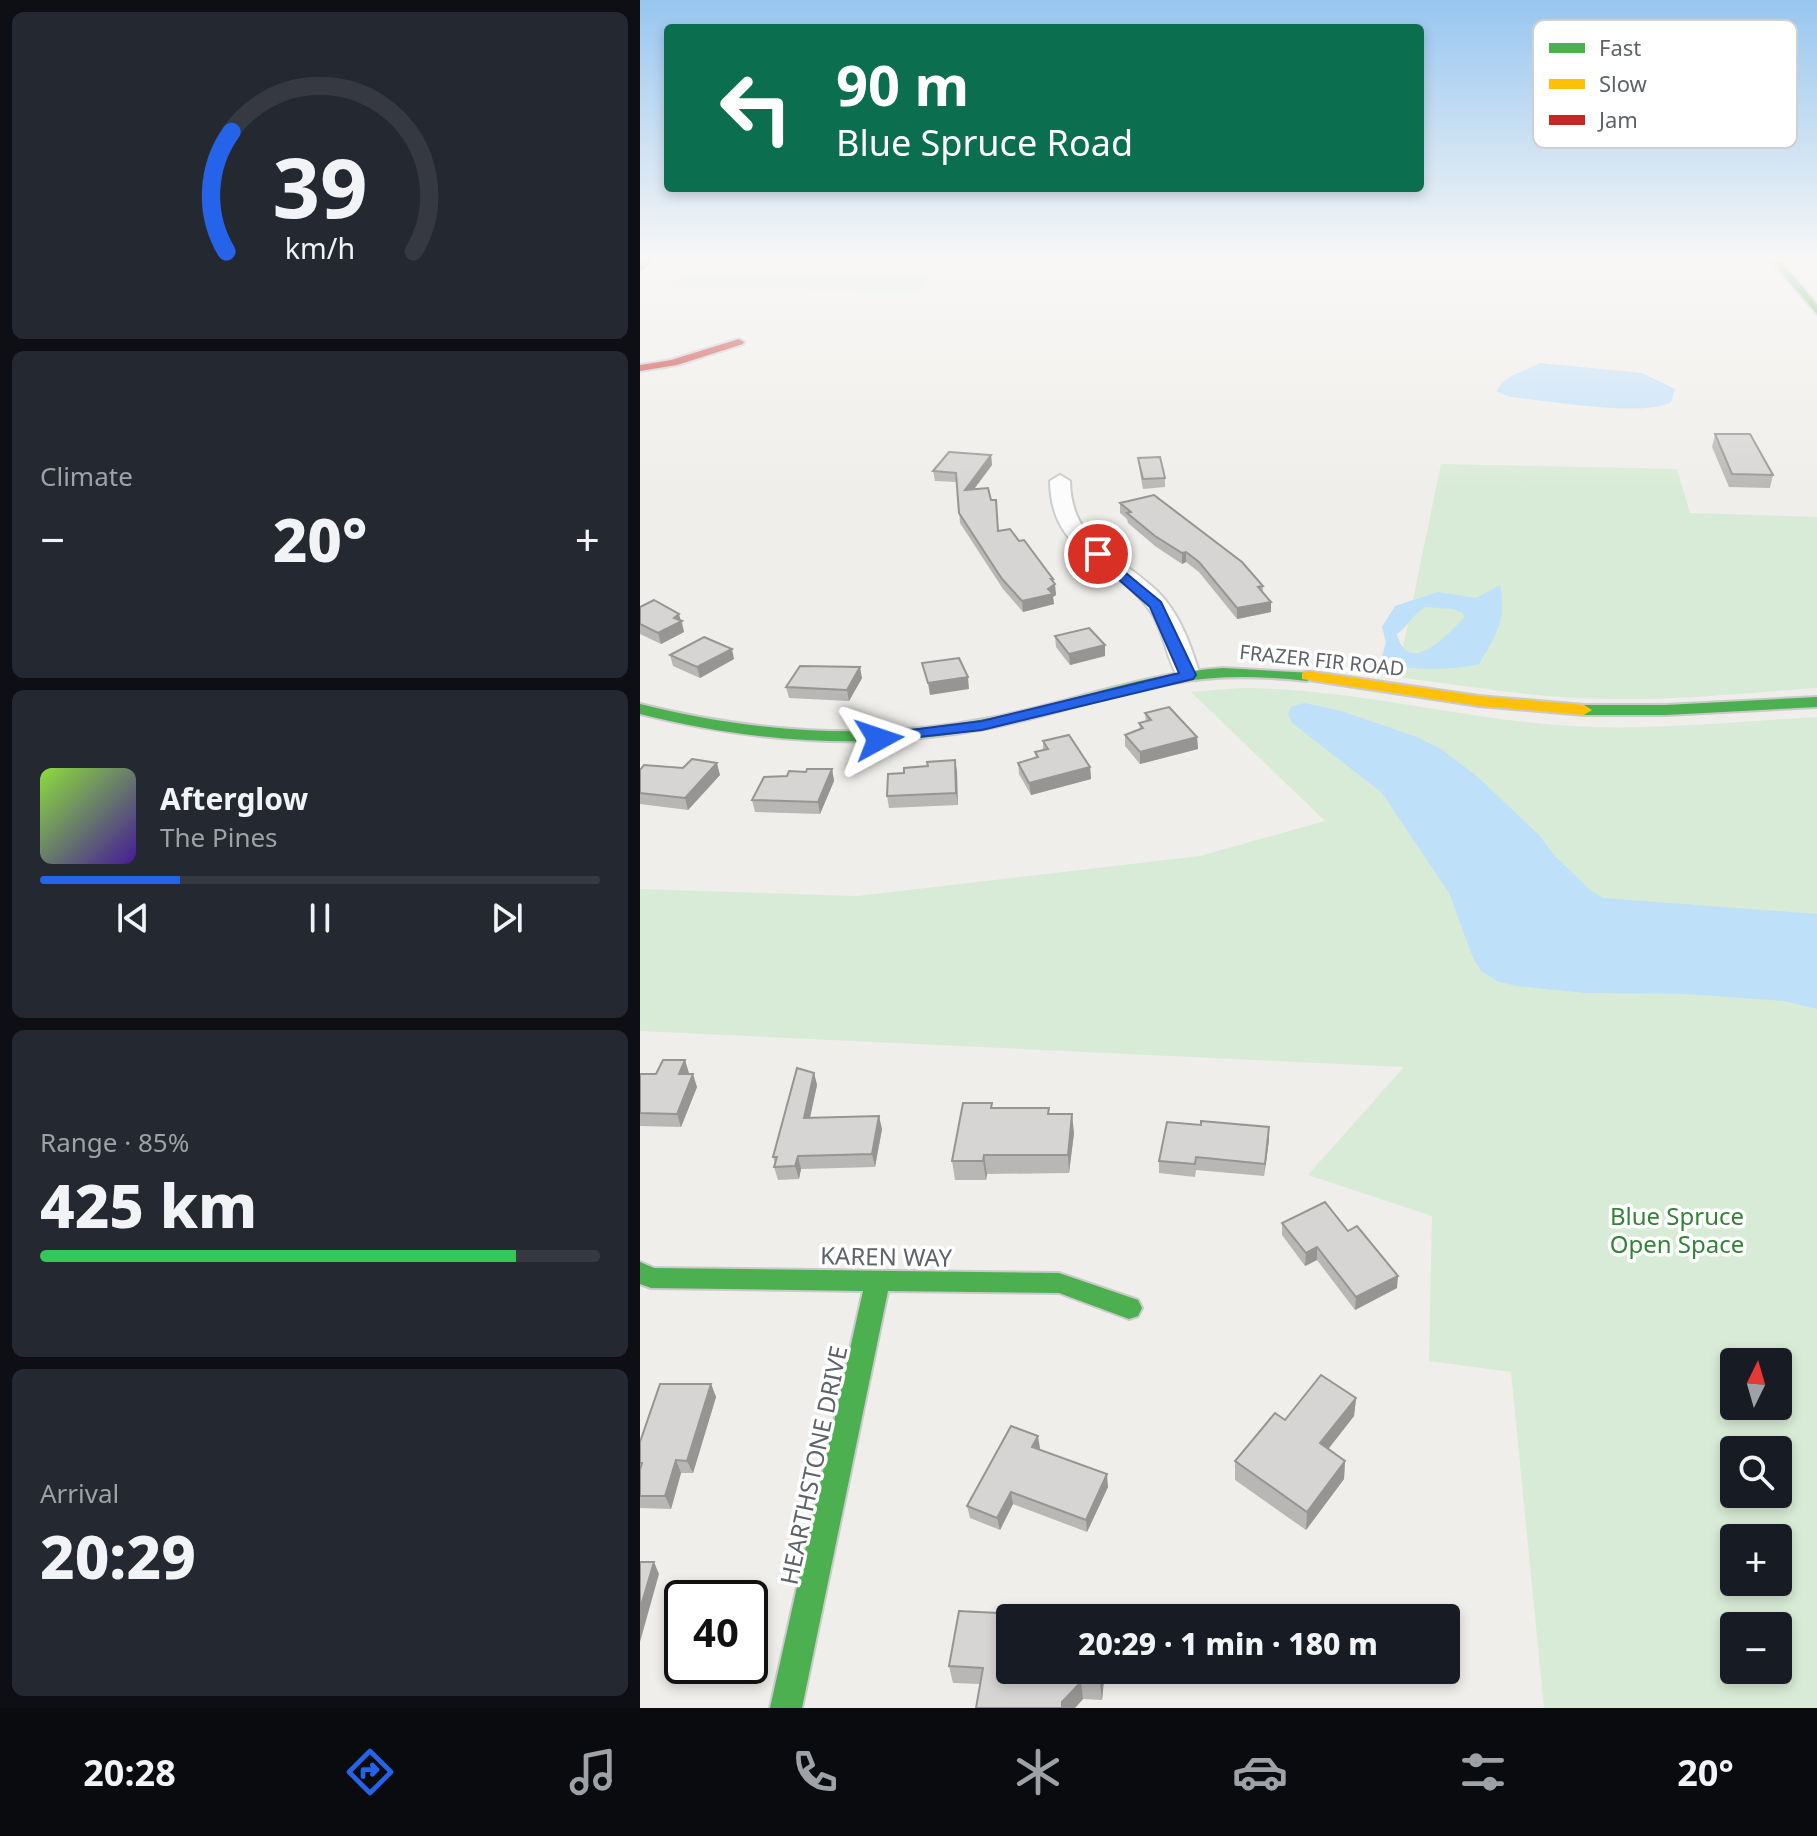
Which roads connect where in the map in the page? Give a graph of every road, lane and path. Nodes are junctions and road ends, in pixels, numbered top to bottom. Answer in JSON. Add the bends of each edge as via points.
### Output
{"nodes":[{"id":1,"x":739,"y":342,"type":"dead end"},
{"id":2,"x":640,"y":368,"type":"edge"},
{"id":3,"x":1060,"y":481,"type":"dead end"},
{"id":4,"x":1188,"y":675,"type":"junction"},
{"id":5,"x":1817,"y":702,"type":"edge"},
{"id":6,"x":640,"y":709,"type":"edge"},
{"id":7,"x":640,"y":1272,"type":"edge"},
{"id":8,"x":878,"y":1280,"type":"junction"},
{"id":9,"x":1129,"y":1308,"type":"dead end"},
{"id":10,"x":786,"y":1708,"type":"edge"}],
"edges":[{"from":1,"to":2,"type":"street"},
{"from":3,"to":4,"type":"street","via":[[1058,498],[1068,526],[1156,605]]},
{"from":4,"to":5,"type":"street","name":"FRAZER FIR ROAD","via":[[1292,675],[1561,710],[1688,711]]},
{"from":4,"to":6,"type":"street","name":"FRAZER FIR ROAD","via":[[982,725],[879,739],[753,734]]},
{"from":7,"to":8,"type":"street","name":"KAREN WAY","via":[[651,1278]]},
{"from":8,"to":9,"type":"street","name":"KAREN WAY","via":[[1059,1283]]},
{"from":8,"to":10,"type":"street","name":"HEARTHSTONE DRIVE"}]}
